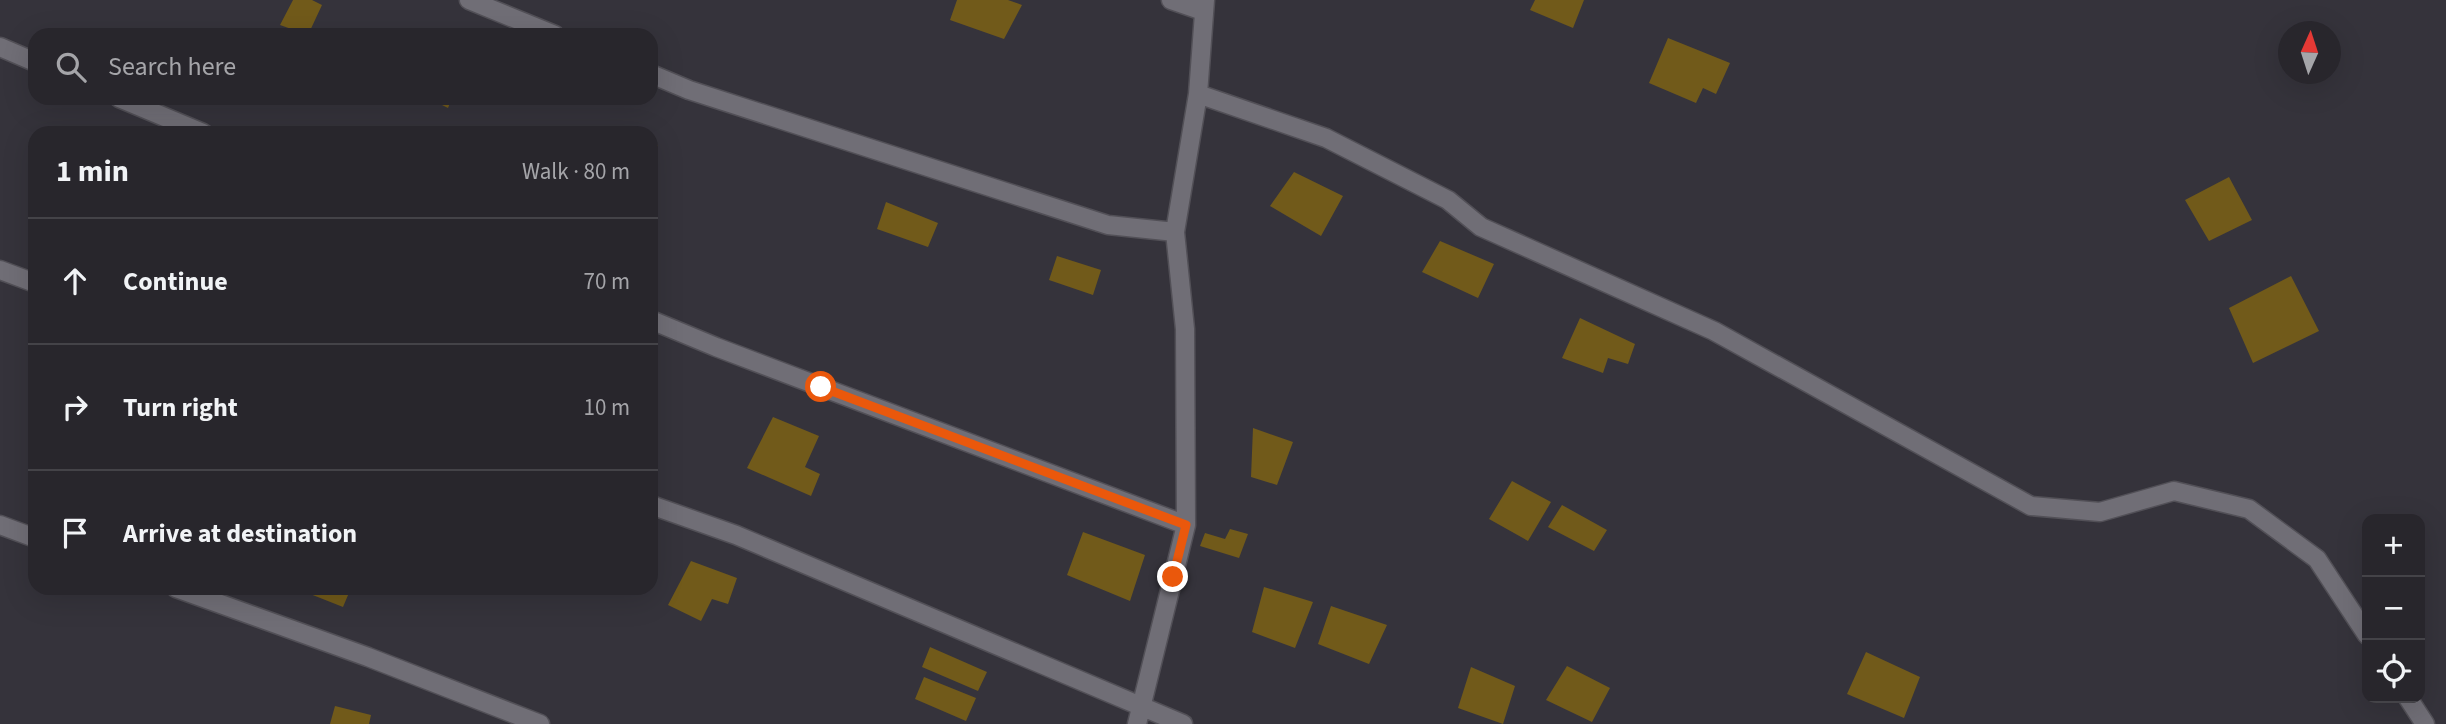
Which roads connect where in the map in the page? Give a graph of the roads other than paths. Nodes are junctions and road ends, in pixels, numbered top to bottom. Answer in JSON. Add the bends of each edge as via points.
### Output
{"nodes":[{"id":1,"x":469,"y":0,"type":"edge"},
{"id":2,"x":1171,"y":0,"type":"edge"},
{"id":3,"x":1204,"y":6,"type":"edge"},
{"id":4,"x":538,"y":28,"type":"edge"},
{"id":5,"x":0,"y":47,"type":"edge"},
{"id":6,"x":28,"y":59,"type":"edge"},
{"id":7,"x":658,"y":77,"type":"edge"},
{"id":8,"x":1198,"y":94,"type":"junction"},
{"id":9,"x":137,"y":105,"type":"edge"},
{"id":10,"x":186,"y":126,"type":"edge"},
{"id":11,"x":1175,"y":232,"type":"junction"},
{"id":12,"x":0,"y":270,"type":"edge"},
{"id":13,"x":28,"y":280,"type":"edge"},
{"id":14,"x":658,"y":323,"type":"edge"},
{"id":15,"x":658,"y":507,"type":"edge"},
{"id":16,"x":1186,"y":525,"type":"junction"},
{"id":17,"x":0,"y":526,"type":"edge"},
{"id":18,"x":28,"y":536,"type":"edge"},
{"id":19,"x":195,"y":595,"type":"edge"},
{"id":20,"x":2362,"y":627,"type":"edge"},
{"id":21,"x":2411,"y":703,"type":"edge"},
{"id":22,"x":1139,"y":715,"type":"edge"},
{"id":23,"x":540,"y":724,"type":"edge"},
{"id":24,"x":1183,"y":724,"type":"edge"},
{"id":25,"x":2425,"y":724,"type":"edge"}],
"edges":[{"from":1,"to":4,"type":"street"},
{"from":2,"to":3,"type":"street"},
{"from":3,"to":8,"type":"street"},
{"from":5,"to":6,"type":"street"},
{"from":7,"to":11,"type":"street","via":[[1108,225]]},
{"from":8,"to":11,"type":"street"},
{"from":8,"to":20,"type":"street","via":[[1326,138],[1448,200],[1481,228],[1714,331],[2031,506],[2100,512],[2174,491],[2249,509],[2317,559]]},
{"from":9,"to":10,"type":"street"},
{"from":11,"to":16,"type":"street","via":[[1185,329]]},
{"from":12,"to":13,"type":"street"},
{"from":14,"to":16,"type":"street"},
{"from":15,"to":22,"type":"street","via":[[736,535]]},
{"from":16,"to":22,"type":"street"},
{"from":17,"to":18,"type":"street"},
{"from":19,"to":23,"type":"street"},
{"from":21,"to":25,"type":"street"},
{"from":22,"to":24,"type":"street"}]}
